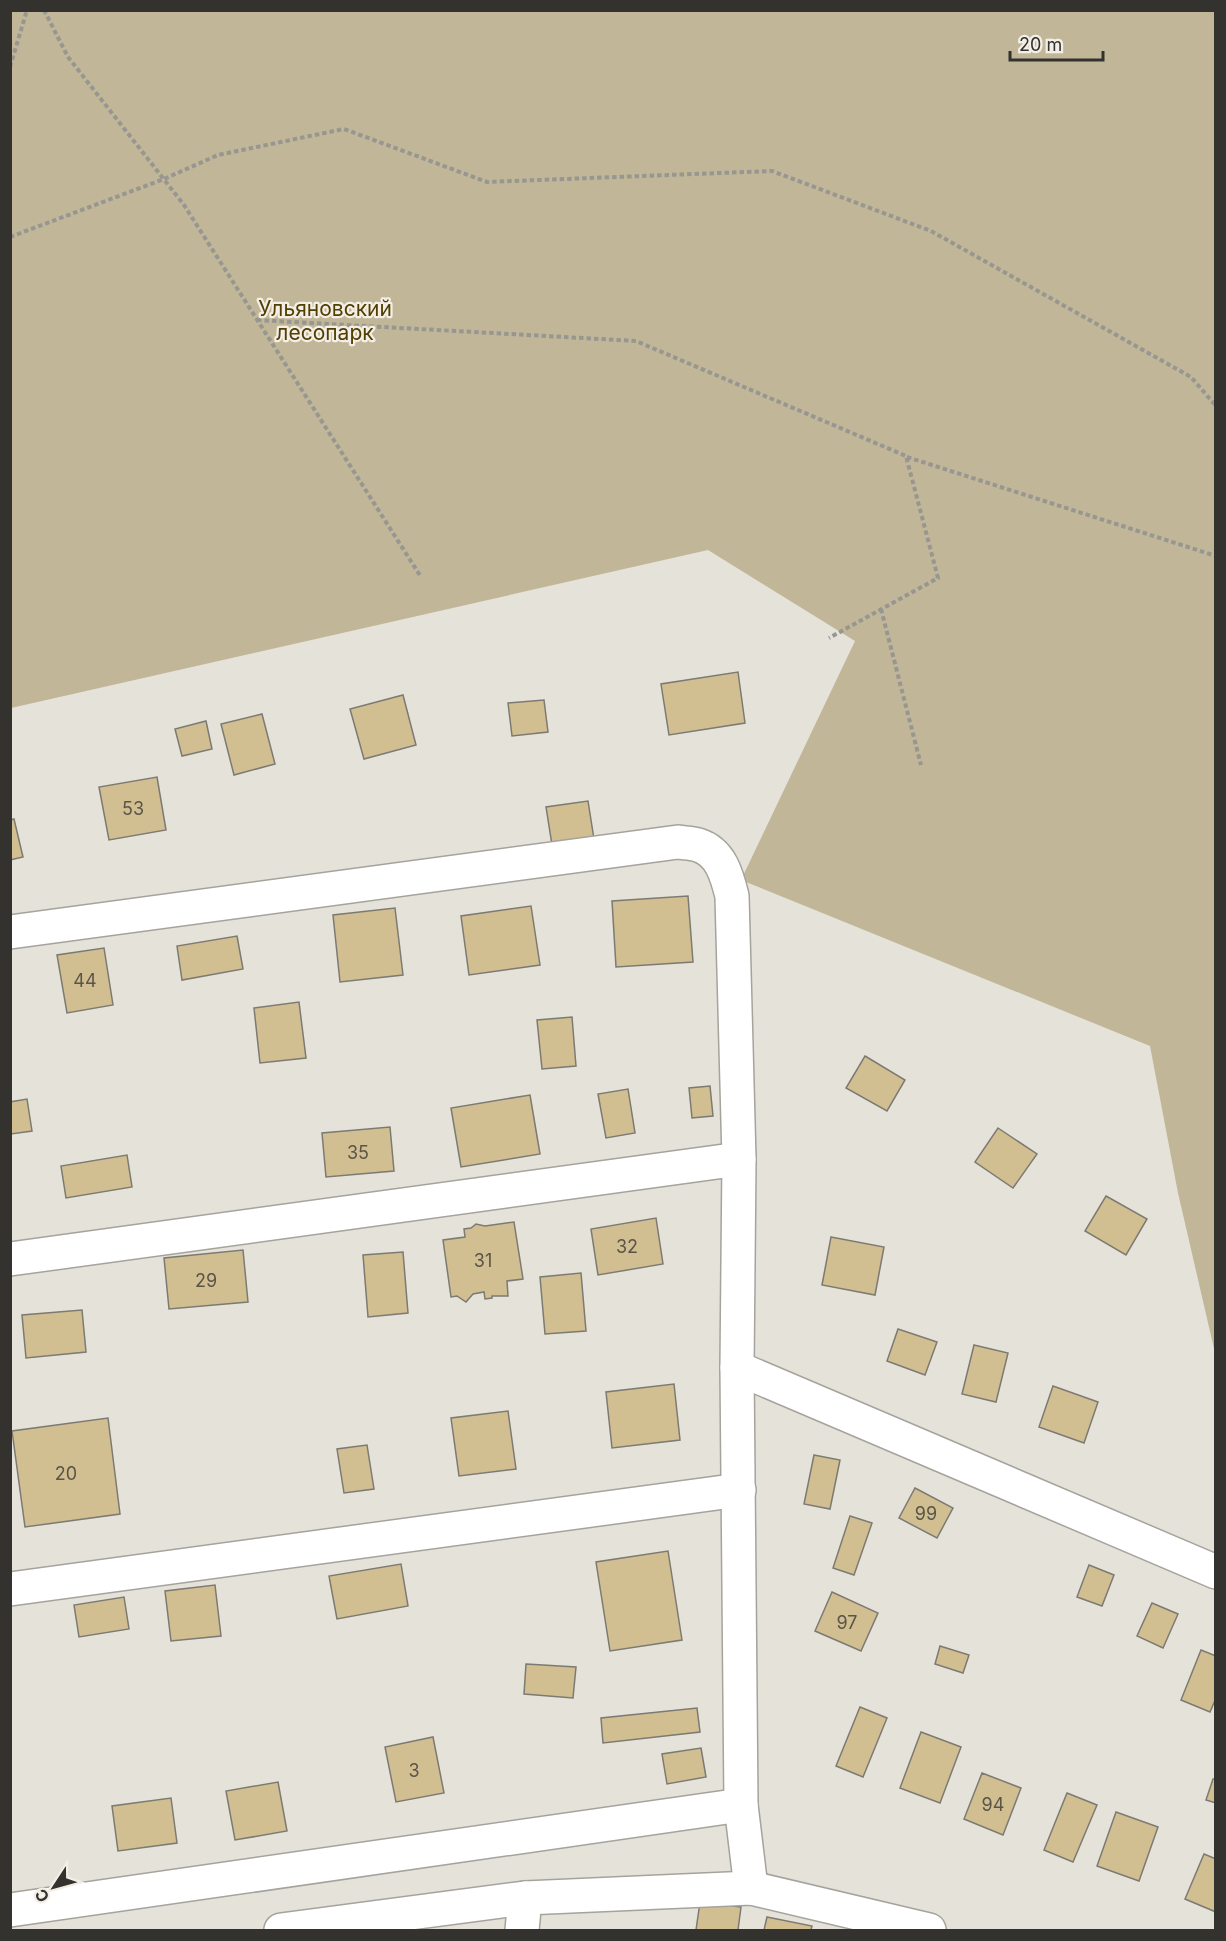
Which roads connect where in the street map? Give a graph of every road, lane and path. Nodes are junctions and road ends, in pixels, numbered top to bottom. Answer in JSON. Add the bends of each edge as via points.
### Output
{"nodes":[{"id":1,"x":27,"y":10,"type":"edge"},
{"id":2,"x":44,"y":10,"type":"edge"},
{"id":3,"x":10,"y":67,"type":"edge"},
{"id":4,"x":164,"y":179,"type":"junction"},
{"id":5,"x":10,"y":237,"type":"edge"},
{"id":6,"x":257,"y":320,"type":"junction"},
{"id":7,"x":1215,"y":406,"type":"edge"},
{"id":8,"x":906,"y":456,"type":"junction"},
{"id":9,"x":1215,"y":556,"type":"edge"},
{"id":10,"x":421,"y":577,"type":"dead end"},
{"id":11,"x":881,"y":609,"type":"junction"},
{"id":12,"x":829,"y":638,"type":"dead end"},
{"id":13,"x":921,"y":765,"type":"dead end"},
{"id":14,"x":10,"y":932,"type":"edge"},
{"id":15,"x":740,"y":1159,"type":"junction"},
{"id":16,"x":10,"y":1259,"type":"edge"},
{"id":17,"x":737,"y":1368,"type":"junction"},
{"id":18,"x":739,"y":1491,"type":"junction"},
{"id":19,"x":1215,"y":1572,"type":"edge"},
{"id":20,"x":10,"y":1589,"type":"edge"},
{"id":21,"x":741,"y":1805,"type":"junction"},
{"id":22,"x":751,"y":1888,"type":"junction"},
{"id":23,"x":525,"y":1898,"type":"junction"},
{"id":24,"x":10,"y":1910,"type":"edge"},
{"id":25,"x":281,"y":1930,"type":"edge"},
{"id":26,"x":522,"y":1930,"type":"edge"},
{"id":27,"x":929,"y":1930,"type":"edge"}],
"edges":[{"from":1,"to":3,"type":"path"},
{"from":2,"to":4,"type":"path","via":[[68,57]]},
{"from":4,"to":5,"type":"path"},
{"from":4,"to":6,"type":"path"},
{"from":4,"to":7,"type":"path","via":[[218,155],[344,129],[487,182],[772,171],[931,231],[1191,377]]},
{"from":6,"to":8,"type":"path","via":[[636,341]]},
{"from":6,"to":10,"type":"path"},
{"from":8,"to":9,"type":"path"},
{"from":8,"to":11,"type":"path","via":[[938,578]]},
{"from":11,"to":12,"type":"path"},
{"from":11,"to":13,"type":"path"},
{"from":14,"to":15,"type":"street","via":[[678,842],[699,845],[716,856],[727,873],[732,896]]},
{"from":15,"to":16,"type":"street"},
{"from":15,"to":17,"type":"street"},
{"from":17,"to":18,"type":"street"},
{"from":17,"to":19,"type":"street"},
{"from":18,"to":20,"type":"street"},
{"from":18,"to":21,"type":"street"},
{"from":21,"to":22,"type":"street"},
{"from":21,"to":24,"type":"street"},
{"from":22,"to":23,"type":"street"},
{"from":22,"to":27,"type":"street"},
{"from":23,"to":25,"type":"street"},
{"from":23,"to":26,"type":"street"}]}
